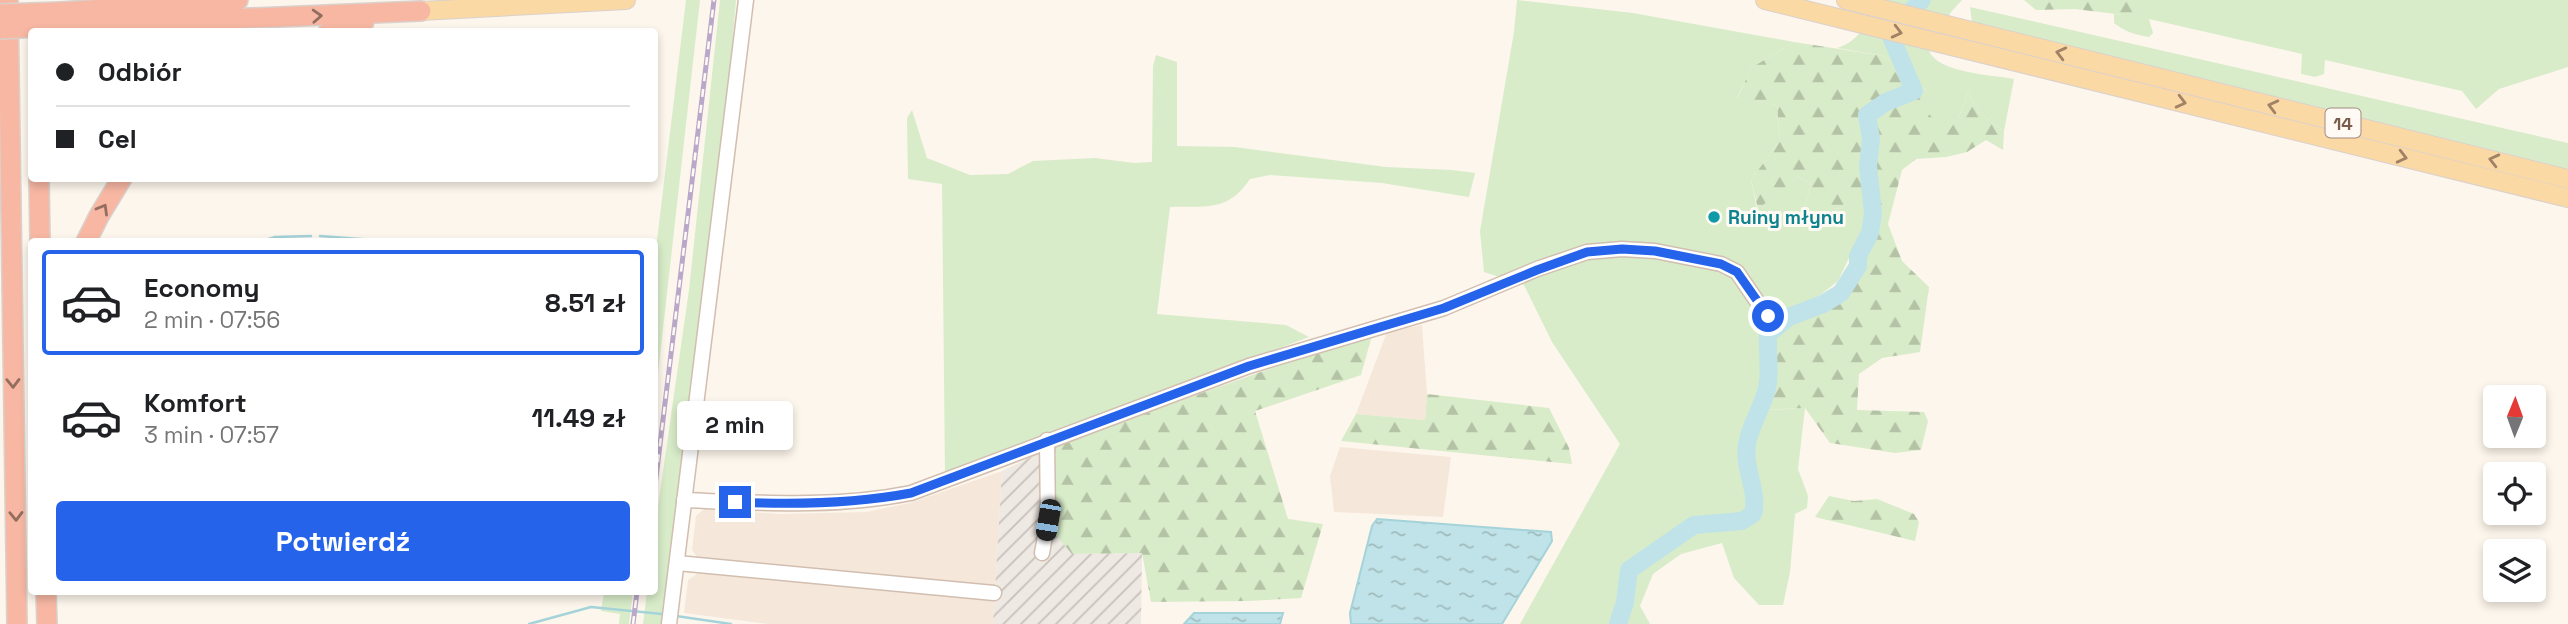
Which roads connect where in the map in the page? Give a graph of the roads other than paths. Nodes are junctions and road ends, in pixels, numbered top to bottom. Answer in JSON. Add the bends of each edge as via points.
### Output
{"nodes":[{"id":1,"x":8,"y":0,"type":"edge"},
{"id":2,"x":36,"y":0,"type":"edge"},
{"id":3,"x":238,"y":0,"type":"edge"},
{"id":4,"x":626,"y":0,"type":"edge"},
{"id":5,"x":746,"y":0,"type":"edge"},
{"id":6,"x":1765,"y":0,"type":"edge"},
{"id":7,"x":1846,"y":0,"type":"edge"},
{"id":8,"x":421,"y":11,"type":"junction"},
{"id":9,"x":0,"y":15,"type":"edge"},
{"id":10,"x":60,"y":19,"type":"junction"},
{"id":11,"x":36,"y":28,"type":"edge"},
{"id":12,"x":340,"y":28,"type":"edge"},
{"id":13,"x":0,"y":29,"type":"edge"},
{"id":14,"x":9,"y":76,"type":"junction"},
{"id":15,"x":0,"y":119,"type":"edge"},
{"id":16,"x":2568,"y":179,"type":"edge"},
{"id":17,"x":39,"y":182,"type":"edge"},
{"id":18,"x":120,"y":182,"type":"edge"},
{"id":19,"x":2568,"y":198,"type":"edge"},
{"id":20,"x":40,"y":238,"type":"edge"},
{"id":21,"x":88,"y":238,"type":"edge"},
{"id":22,"x":1768,"y":316,"type":"dead end"},
{"id":23,"x":0,"y":407,"type":"edge"},
{"id":24,"x":1047,"y":440,"type":"junction"},
{"id":25,"x":15,"y":448,"type":"junction"},
{"id":26,"x":684,"y":500,"type":"junction"},
{"id":27,"x":1042,"y":553,"type":"dead end"},
{"id":28,"x":677,"y":563,"type":"junction"},
{"id":29,"x":994,"y":593,"type":"dead end"},
{"id":30,"x":46,"y":595,"type":"edge"},
{"id":31,"x":18,"y":624,"type":"edge"},
{"id":32,"x":47,"y":624,"type":"edge"},
{"id":33,"x":669,"y":624,"type":"edge"}],
"edges":[{"from":1,"to":14,"type":"highway"},
{"from":2,"to":11,"type":"highway"},
{"from":3,"to":10,"type":"highway"},
{"from":4,"to":8,"type":"main road"},
{"from":5,"to":26,"type":"street"},
{"from":6,"to":19,"type":"main road","number":"14","one_way":true},
{"from":16,"to":7,"type":"main road","number":"14","one_way":true},
{"from":10,"to":8,"type":"highway","one_way":true},
{"from":8,"to":12,"type":"highway"},
{"from":9,"to":10,"type":"highway","bridge":true},
{"from":10,"to":13,"type":"highway","bridge":true},
{"from":14,"to":15,"type":"highway"},
{"from":14,"to":25,"type":"highway","one_way":true},
{"from":17,"to":20,"type":"highway"},
{"from":21,"to":18,"type":"highway","one_way":true},
{"from":22,"to":24,"type":"street","via":[[1737,272],[1721,264],[1655,251],[1587,252],[1444,308],[1249,366]]},
{"from":23,"to":25,"type":"highway"},
{"from":24,"to":26,"type":"street","via":[[935,485],[869,501]]},
{"from":24,"to":27,"type":"street","via":[[1048,520]]},
{"from":25,"to":31,"type":"highway","one_way":true},
{"from":26,"to":28,"type":"street"},
{"from":28,"to":29,"type":"street"},
{"from":28,"to":33,"type":"street"},
{"from":30,"to":32,"type":"highway"}]}
